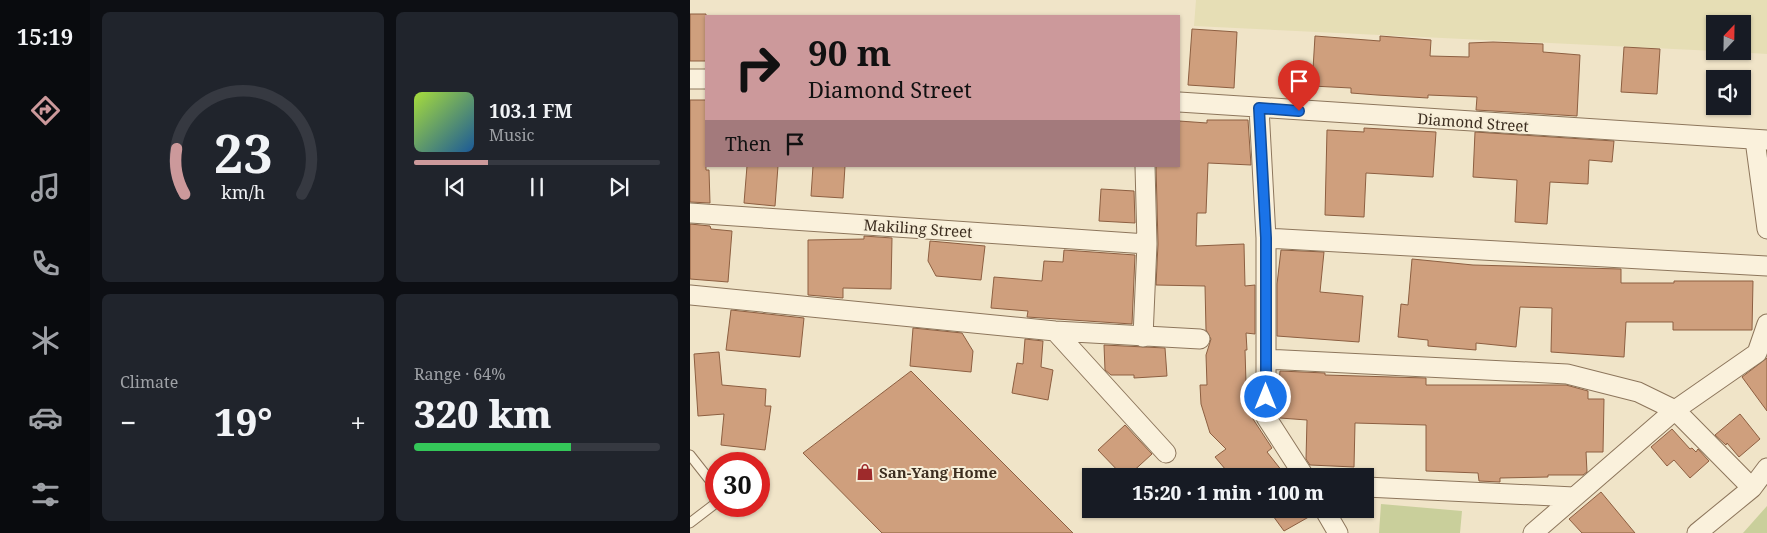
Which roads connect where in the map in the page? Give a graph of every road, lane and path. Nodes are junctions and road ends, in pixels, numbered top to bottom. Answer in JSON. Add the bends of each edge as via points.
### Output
{"nodes":[{"id":1,"x":690,"y":79,"type":"edge"},
{"id":2,"x":705,"y":80,"type":"edge"},
{"id":3,"x":1180,"y":102,"type":"edge"},
{"id":4,"x":1259,"y":108,"type":"junction"},
{"id":5,"x":1761,"y":140,"type":"edge"},
{"id":6,"x":1145,"y":167,"type":"edge"},
{"id":7,"x":690,"y":213,"type":"edge"},
{"id":8,"x":1767,"y":229,"type":"edge"},
{"id":9,"x":1266,"y":238,"type":"junction"},
{"id":10,"x":1147,"y":244,"type":"junction"},
{"id":11,"x":1767,"y":266,"type":"edge"},
{"id":12,"x":690,"y":294,"type":"edge"},
{"id":13,"x":1767,"y":324,"type":"edge"},
{"id":14,"x":1055,"y":331,"type":"junction"},
{"id":15,"x":1143,"y":337,"type":"junction"},
{"id":16,"x":1200,"y":338,"type":"dead end"},
{"id":17,"x":1266,"y":359,"type":"junction"},
{"id":18,"x":1675,"y":410,"type":"junction"},
{"id":19,"x":1166,"y":453,"type":"dead end"},
{"id":20,"x":690,"y":455,"type":"edge"},
{"id":21,"x":1299,"y":468,"type":"edge"},
{"id":22,"x":1767,"y":468,"type":"edge"},
{"id":23,"x":705,"y":474,"type":"edge"},
{"id":24,"x":1374,"y":487,"type":"edge"},
{"id":25,"x":1752,"y":488,"type":"junction"},
{"id":26,"x":1574,"y":497,"type":"junction"},
{"id":27,"x":705,"y":511,"type":"edge"},
{"id":28,"x":1329,"y":518,"type":"edge"},
{"id":29,"x":690,"y":523,"type":"edge"},
{"id":30,"x":1536,"y":532,"type":"edge"},
{"id":31,"x":1338,"y":533,"type":"edge"},
{"id":32,"x":1697,"y":533,"type":"edge"}],
"edges":[{"from":1,"to":2,"type":"street"},
{"from":3,"to":4,"type":"street","name":"Diamond Street"},
{"from":4,"to":5,"type":"street","name":"Diamond Street"},
{"from":4,"to":9,"type":"street"},
{"from":5,"to":8,"type":"street"},
{"from":6,"to":10,"type":"street"},
{"from":7,"to":10,"type":"street","name":"Makiling Street"},
{"from":9,"to":11,"type":"street"},
{"from":9,"to":17,"type":"street"},
{"from":10,"to":15,"type":"street"},
{"from":12,"to":14,"type":"street"},
{"from":13,"to":18,"type":"street","via":[[1757,352]]},
{"from":14,"to":15,"type":"street"},
{"from":14,"to":19,"type":"street"},
{"from":15,"to":16,"type":"street"},
{"from":17,"to":18,"type":"street","via":[[1567,374],[1638,392]]},
{"from":17,"to":21,"type":"street","via":[[1266,417]]},
{"from":18,"to":25,"type":"street"},
{"from":18,"to":26,"type":"street"},
{"from":20,"to":23,"type":"lane"},
{"from":22,"to":25,"type":"street"},
{"from":24,"to":26,"type":"street"},
{"from":25,"to":32,"type":"street"},
{"from":26,"to":30,"type":"street"},
{"from":27,"to":29,"type":"lane"},
{"from":28,"to":31,"type":"street"}]}
